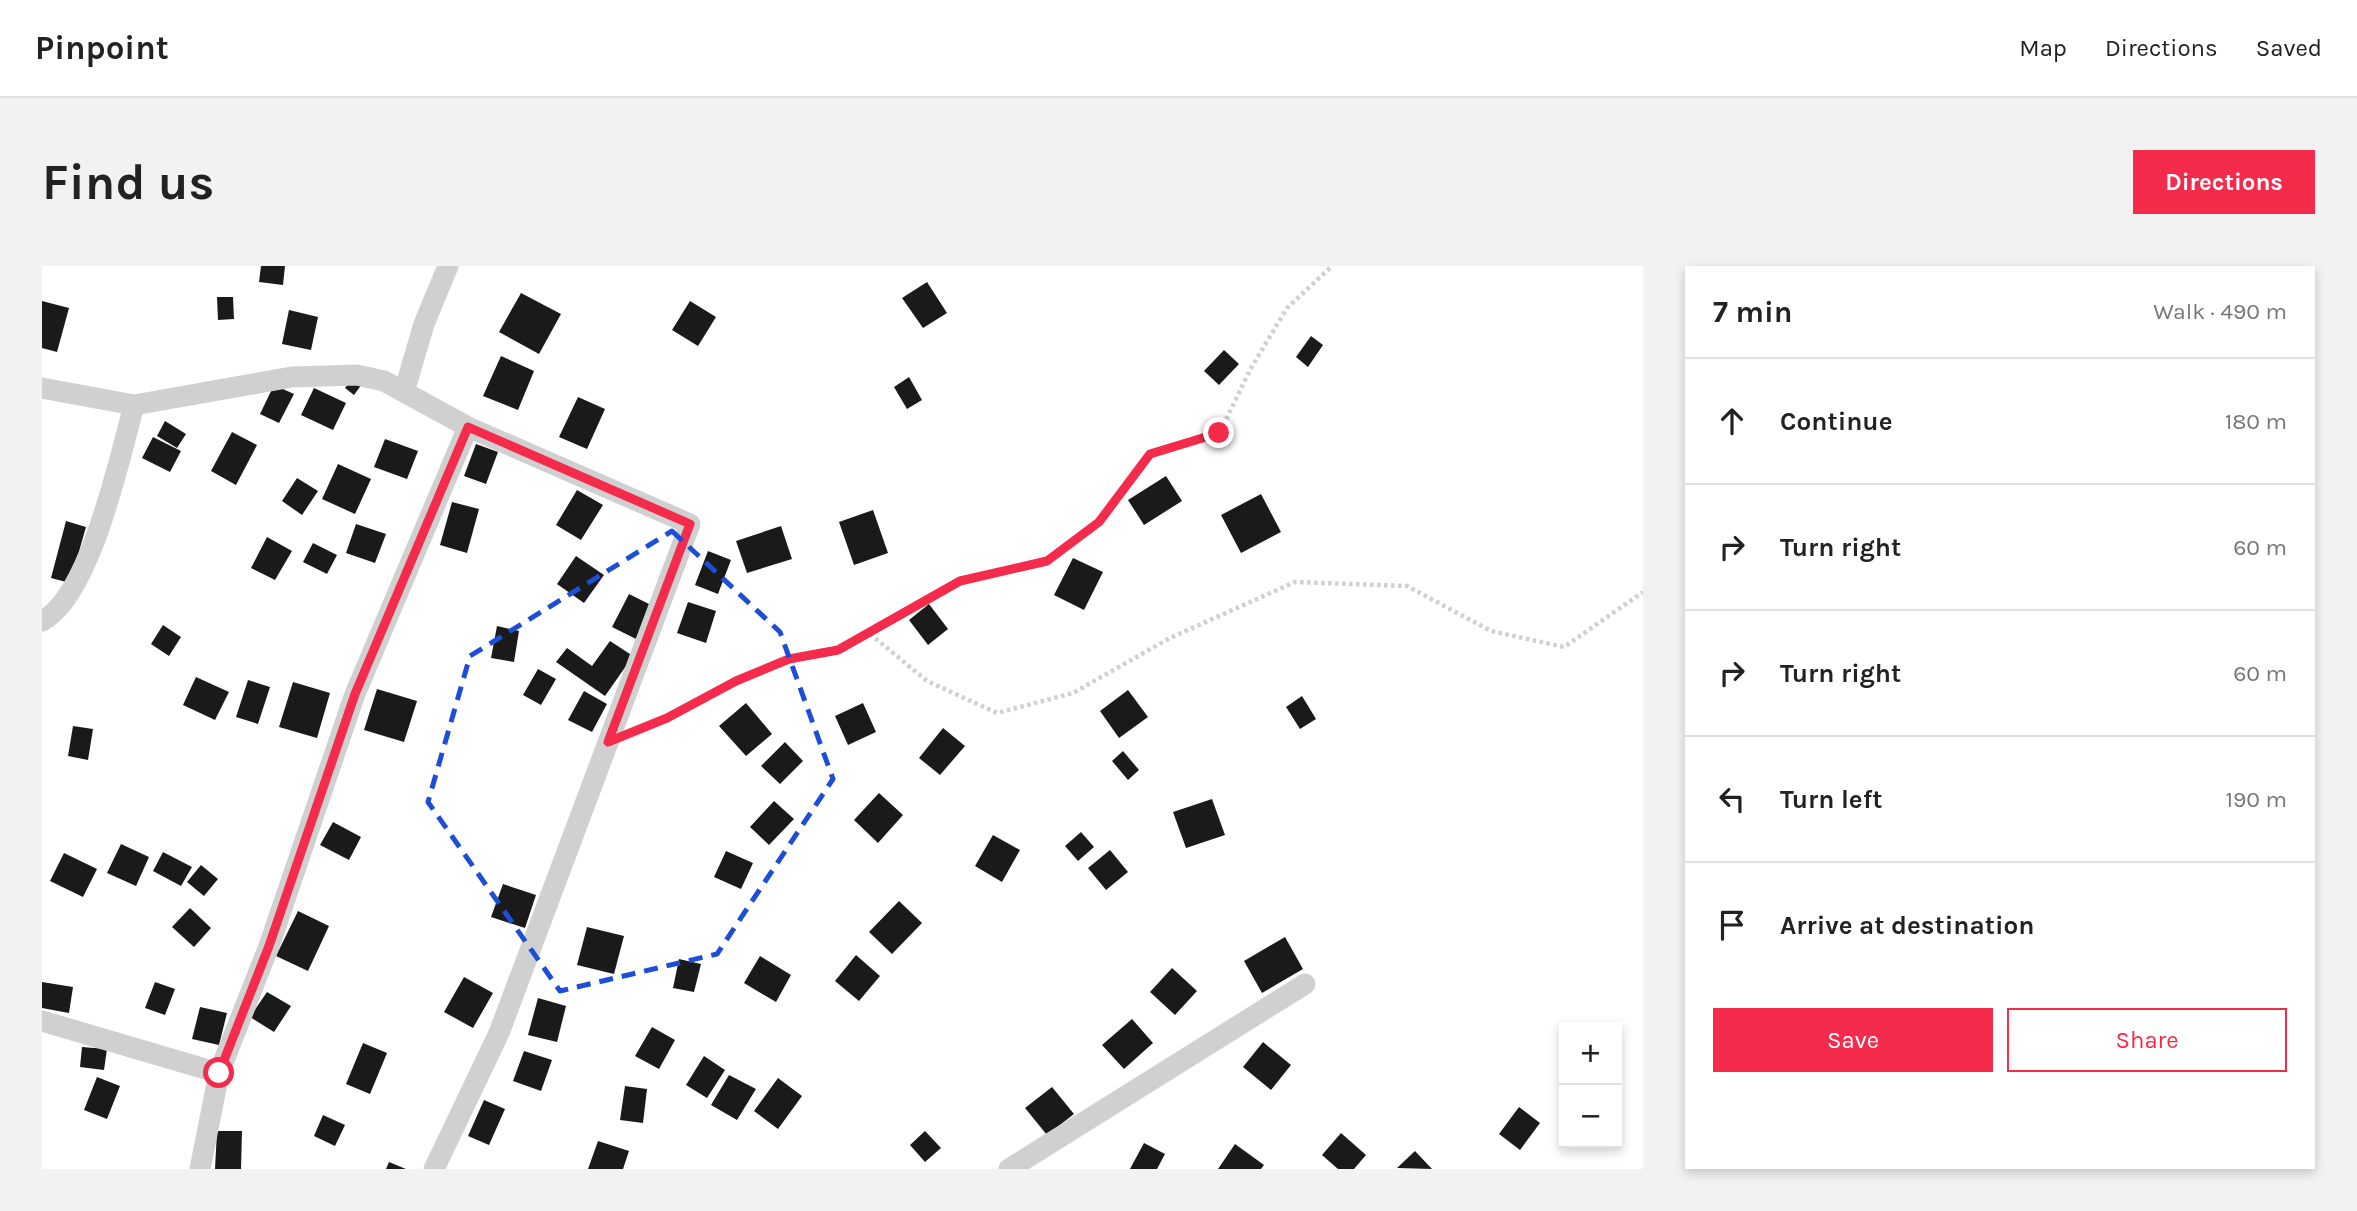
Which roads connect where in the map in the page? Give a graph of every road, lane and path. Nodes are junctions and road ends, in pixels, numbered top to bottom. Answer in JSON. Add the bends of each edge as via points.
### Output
{"nodes":[{"id":1,"x":448,"y":266,"type":"edge"},
{"id":2,"x":1332,"y":266,"type":"edge"},
{"id":3,"x":42,"y":388,"type":"edge"},
{"id":4,"x":404,"y":392,"type":"junction"},
{"id":5,"x":134,"y":405,"type":"junction"},
{"id":6,"x":468,"y":427,"type":"junction"},
{"id":7,"x":1643,"y":592,"type":"edge"},
{"id":8,"x":42,"y":621,"type":"edge"},
{"id":9,"x":870,"y":634,"type":"junction"},
{"id":10,"x":608,"y":742,"type":"junction"},
{"id":11,"x":1304,"y":984,"type":"dead end"},
{"id":12,"x":42,"y":1021,"type":"edge"},
{"id":13,"x":219,"y":1073,"type":"junction"},
{"id":14,"x":200,"y":1169,"type":"edge"},
{"id":15,"x":434,"y":1169,"type":"edge"},
{"id":16,"x":1009,"y":1169,"type":"edge"}],
"edges":[{"from":1,"to":4,"type":"street","via":[[424,324]]},
{"from":2,"to":9,"type":"path","via":[[1287,308],[1219,433],[1150,454],[1099,522],[1047,561],[960,581]]},
{"from":3,"to":5,"type":"street"},
{"from":4,"to":5,"type":"street","via":[[357,374],[292,377]]},
{"from":4,"to":6,"type":"street"},
{"from":5,"to":8,"type":"street","via":[[79,581],[55,614]]},
{"from":6,"to":10,"type":"street","via":[[690,524]]},
{"from":6,"to":13,"type":"street","via":[[355,694],[269,946]]},
{"from":7,"to":9,"type":"path","via":[[1564,647],[1491,631],[1407,586],[1295,582],[1171,638],[1073,693],[997,713],[928,681]]},
{"from":9,"to":10,"type":"path","via":[[838,650],[789,659]]},
{"from":10,"to":15,"type":"street","via":[[499,1033]]},
{"from":11,"to":16,"type":"street"},
{"from":12,"to":13,"type":"street"},
{"from":13,"to":14,"type":"street"}]}
